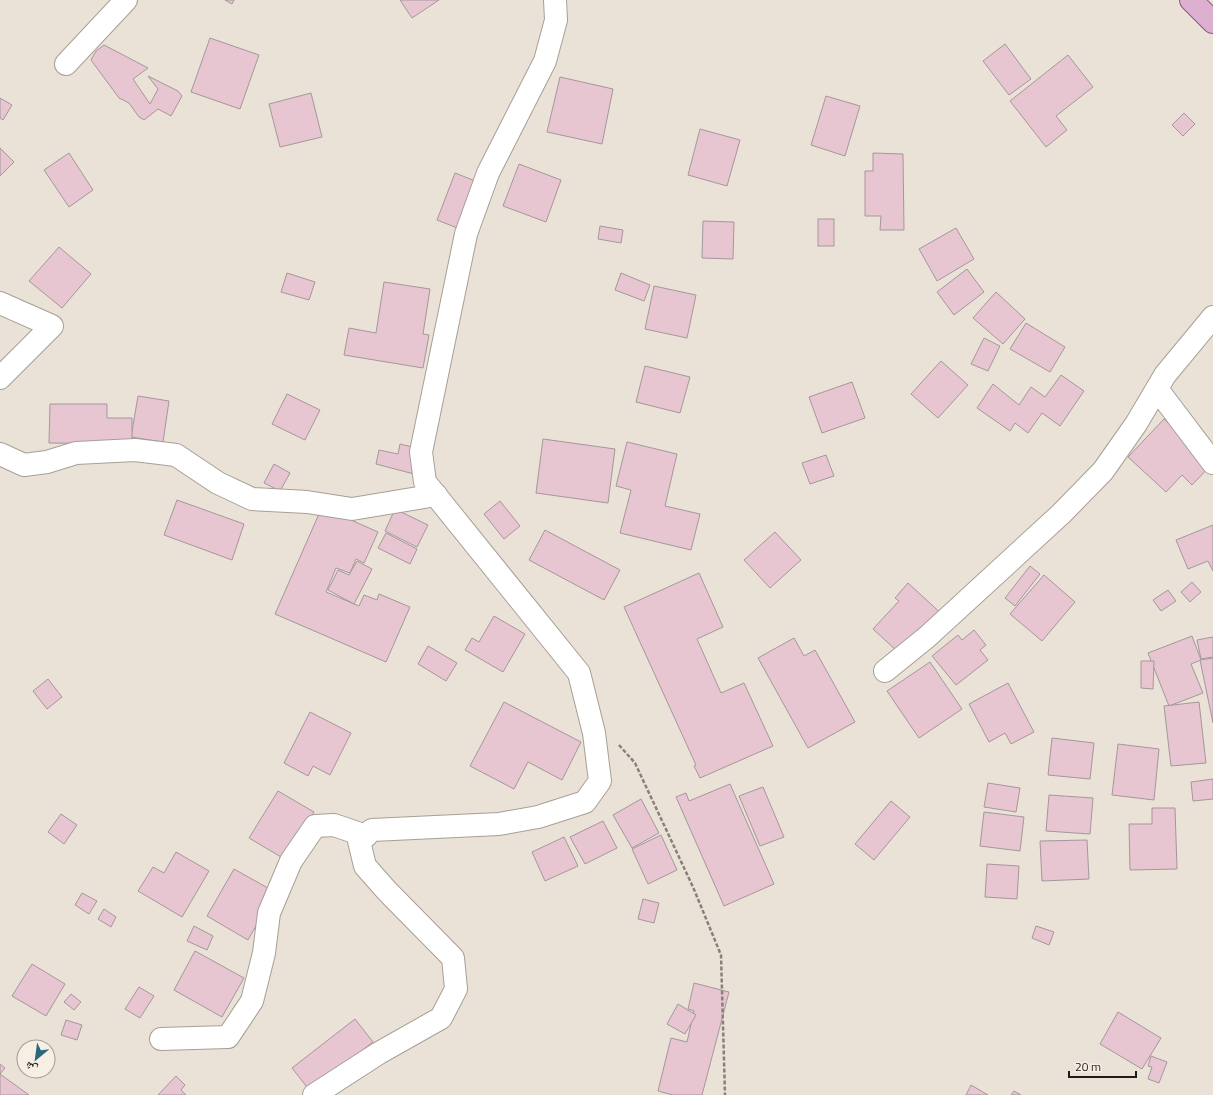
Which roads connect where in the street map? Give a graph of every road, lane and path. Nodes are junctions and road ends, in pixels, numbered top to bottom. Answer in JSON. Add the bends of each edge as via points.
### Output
{"nodes":[{"id":1,"x":126,"y":0,"type":"edge"},
{"id":2,"x":555,"y":0,"type":"edge"},
{"id":3,"x":1191,"y":0,"type":"edge"},
{"id":4,"x":1213,"y":22,"type":"edge"},
{"id":5,"x":66,"y":64,"type":"dead end"},
{"id":6,"x":0,"y":303,"type":"edge"},
{"id":7,"x":1213,"y":317,"type":"edge"},
{"id":8,"x":0,"y":378,"type":"edge"},
{"id":9,"x":1157,"y":389,"type":"junction"},
{"id":10,"x":0,"y":454,"type":"edge"},
{"id":11,"x":1213,"y":463,"type":"edge"},
{"id":12,"x":436,"y":495,"type":"junction"},
{"id":13,"x":885,"y":671,"type":"dead end"},
{"id":14,"x":614,"y":739,"type":"dead end"},
{"id":15,"x":366,"y":836,"type":"junction"},
{"id":16,"x":161,"y":1039,"type":"dead end"},
{"id":17,"x":314,"y":1095,"type":"edge"},
{"id":18,"x":725,"y":1095,"type":"edge"}],
"edges":[{"from":1,"to":5,"type":"street"},
{"from":2,"to":12,"type":"street","via":[[556,20],[544,61],[488,172],[466,234],[421,452],[425,482]]},
{"from":3,"to":4,"type":"main road"},
{"from":6,"to":8,"type":"street","via":[[52,326]]},
{"from":7,"to":9,"type":"street","via":[[1165,375]]},
{"from":9,"to":11,"type":"street"},
{"from":9,"to":13,"type":"street","via":[[1103,471],[1061,514],[927,637]]},
{"from":10,"to":12,"type":"street","via":[[24,464],[46,462],[76,453],[135,450],[176,455],[218,483],[252,499],[307,502],[352,509]]},
{"from":12,"to":15,"type":"street","via":[[579,673],[594,733],[600,781],[585,802],[538,816],[499,824],[372,830]]},
{"from":14,"to":18,"type":"path","via":[[635,763],[693,887],[721,955]]},
{"from":15,"to":16,"type":"street","via":[[334,825],[315,826],[291,861],[269,913],[264,953],[252,1001],[228,1037]]},
{"from":15,"to":17,"type":"street","via":[[359,841],[365,866],[453,958],[456,989],[441,1018],[379,1053]]}]}
